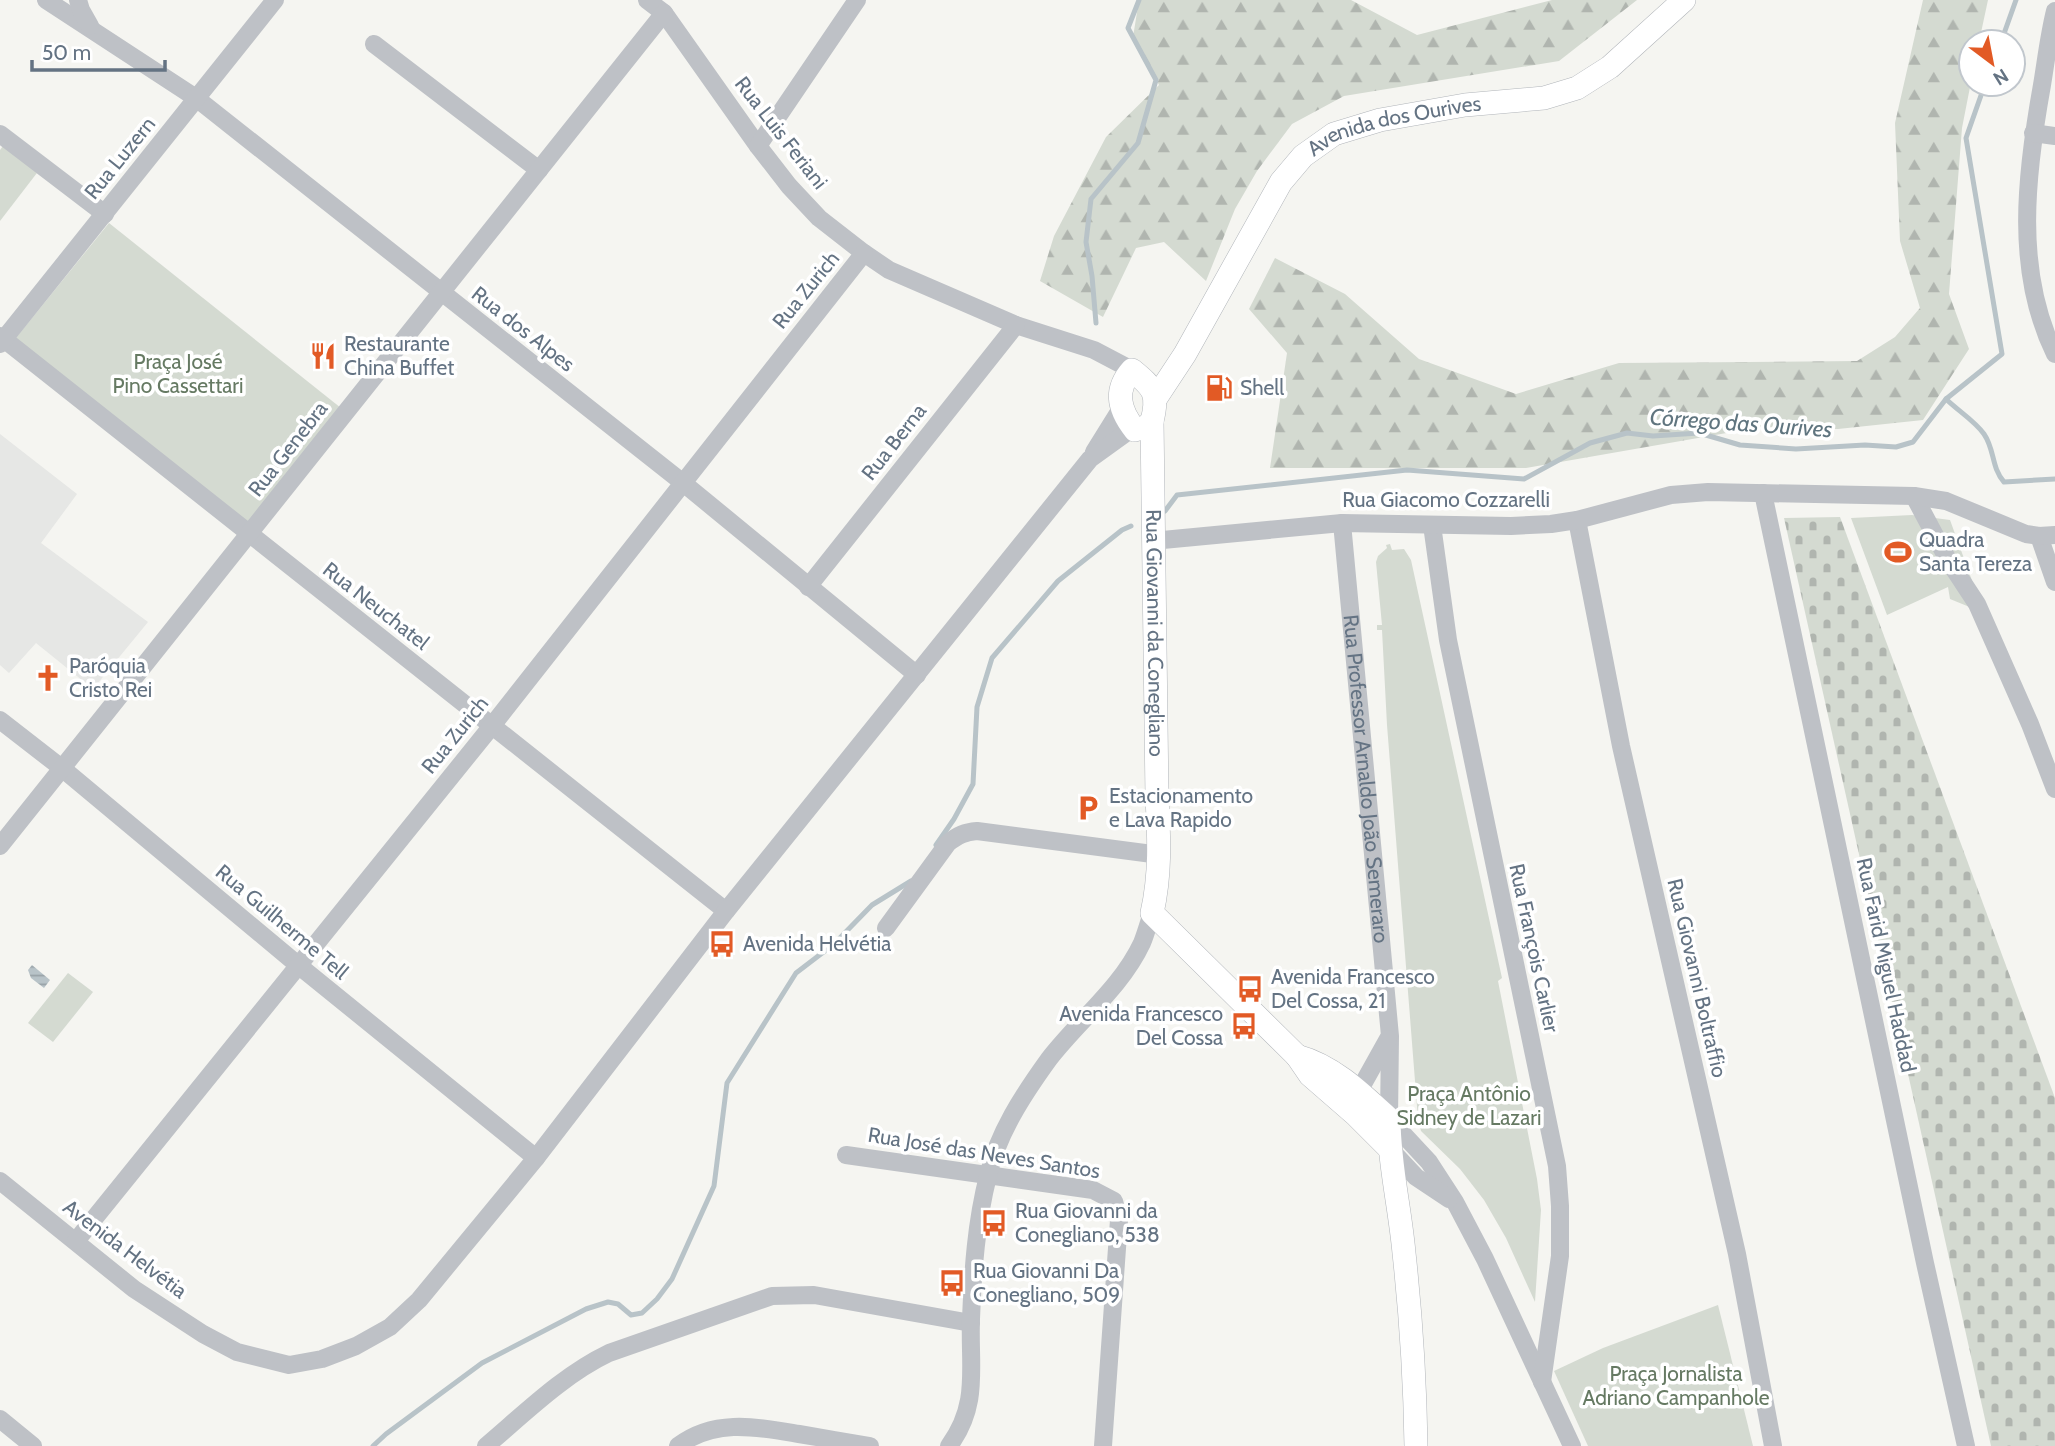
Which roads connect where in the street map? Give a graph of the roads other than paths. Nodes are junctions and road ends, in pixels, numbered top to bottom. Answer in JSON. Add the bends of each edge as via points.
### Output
{"nodes":[{"id":1,"x":46,"y":0,"type":"edge"},
{"id":2,"x":78,"y":0,"type":"edge"},
{"id":3,"x":275,"y":0,"type":"edge"},
{"id":4,"x":647,"y":0,"type":"edge"},
{"id":5,"x":857,"y":0,"type":"edge"},
{"id":6,"x":1684,"y":0,"type":"edge"},
{"id":7,"x":2055,"y":11,"type":"edge"},
{"id":8,"x":664,"y":13,"type":"junction"},
{"id":9,"x":92,"y":29,"type":"junction"},
{"id":10,"x":374,"y":44,"type":"dead end"},
{"id":11,"x":197,"y":98,"type":"junction"},
{"id":12,"x":2033,"y":133,"type":"junction"},
{"id":13,"x":0,"y":134,"type":"edge"},
{"id":14,"x":2055,"y":136,"type":"edge"},
{"id":15,"x":758,"y":146,"type":"junction"},
{"id":16,"x":539,"y":170,"type":"junction"},
{"id":17,"x":104,"y":214,"type":"junction"},
{"id":18,"x":864,"y":253,"type":"junction"},
{"id":19,"x":442,"y":293,"type":"junction"},
{"id":20,"x":1016,"y":325,"type":"junction"},
{"id":21,"x":1,"y":339,"type":"edge"},
{"id":22,"x":1185,"y":354,"type":"junction"},
{"id":23,"x":2055,"y":354,"type":"edge"},
{"id":24,"x":1129,"y":386,"type":"junction"},
{"id":25,"x":1156,"y":398,"type":"junction"},
{"id":26,"x":1142,"y":426,"type":"junction"},
{"id":27,"x":1090,"y":459,"type":"junction"},
{"id":28,"x":682,"y":482,"type":"junction"},
{"id":29,"x":1763,"y":494,"type":"junction"},
{"id":30,"x":1914,"y":496,"type":"junction"},
{"id":31,"x":1577,"y":520,"type":"junction"},
{"id":32,"x":1342,"y":523,"type":"junction"},
{"id":33,"x":1432,"y":525,"type":"junction"},
{"id":34,"x":250,"y":535,"type":"junction"},
{"id":35,"x":2047,"y":536,"type":"edge"},
{"id":36,"x":1152,"y":541,"type":"junction"},
{"id":37,"x":2055,"y":582,"type":"edge"},
{"id":38,"x":808,"y":587,"type":"junction"},
{"id":39,"x":917,"y":675,"type":"junction"},
{"id":40,"x":0,"y":720,"type":"edge"},
{"id":41,"x":491,"y":727,"type":"junction"},
{"id":42,"x":63,"y":769,"type":"junction"},
{"id":43,"x":2055,"y":789,"type":"edge"},
{"id":44,"x":0,"y":846,"type":"edge"},
{"id":45,"x":1160,"y":855,"type":"junction"},
{"id":46,"x":726,"y":911,"type":"junction"},
{"id":47,"x":1152,"y":913,"type":"junction"},
{"id":48,"x":886,"y":928,"type":"dead end"},
{"id":49,"x":298,"y":965,"type":"junction"},
{"id":50,"x":1390,"y":1036,"type":"junction"},
{"id":51,"x":1297,"y":1056,"type":"junction"},
{"id":52,"x":1359,"y":1091,"type":"junction"},
{"id":53,"x":1356,"y":1115,"type":"junction"},
{"id":54,"x":1389,"y":1119,"type":"junction"},
{"id":55,"x":1389,"y":1148,"type":"junction"},
{"id":56,"x":846,"y":1155,"type":"dead end"},
{"id":57,"x":536,"y":1158,"type":"junction"},
{"id":58,"x":988,"y":1175,"type":"junction"},
{"id":59,"x":0,"y":1181,"type":"edge"},
{"id":60,"x":1455,"y":1202,"type":"junction"},
{"id":61,"x":76,"y":1241,"type":"junction"},
{"id":62,"x":971,"y":1323,"type":"junction"},
{"id":63,"x":1542,"y":1382,"type":"junction"},
{"id":64,"x":0,"y":1419,"type":"edge"},
{"id":65,"x":1571,"y":1445,"type":"edge"},
{"id":66,"x":33,"y":1446,"type":"edge"},
{"id":67,"x":486,"y":1446,"type":"edge"},
{"id":68,"x":678,"y":1446,"type":"edge"},
{"id":69,"x":870,"y":1446,"type":"edge"},
{"id":70,"x":948,"y":1446,"type":"edge"},
{"id":71,"x":1103,"y":1446,"type":"edge"},
{"id":72,"x":1416,"y":1446,"type":"edge"},
{"id":73,"x":1773,"y":1446,"type":"edge"},
{"id":74,"x":1966,"y":1446,"type":"edge"}],
"edges":[{"from":1,"to":9,"type":"street","name":"Rua dos Alpes"},
{"from":2,"to":9,"type":"street"},
{"from":3,"to":11,"type":"street","name":"Rua Luzern"},
{"from":4,"to":8,"type":"street","name":"Rua Luis Feriani"},
{"from":5,"to":15,"type":"street"},
{"from":6,"to":22,"type":"main road","name":"Avenida dos Ourives","via":[[1610,67],[1577,88],[1544,98],[1465,105],[1380,120],[1334,134],[1303,156],[1281,182]]},
{"from":7,"to":12,"type":"street"},
{"from":8,"to":15,"type":"street","name":"Rua Luis Feriani"},
{"from":8,"to":16,"type":"street","name":"Rua Genebra"},
{"from":9,"to":11,"type":"street","name":"Rua dos Alpes"},
{"from":10,"to":16,"type":"street"},
{"from":11,"to":17,"type":"street","name":"Rua Luzern"},
{"from":11,"to":19,"type":"street","name":"Rua dos Alpes"},
{"from":12,"to":14,"type":"street"},
{"from":12,"to":23,"type":"street","via":[[2027,246],[2030,278]]},
{"from":13,"to":17,"type":"street"},
{"from":15,"to":18,"type":"street","name":"Rua Luis Feriani","via":[[819,218]]},
{"from":16,"to":19,"type":"street","name":"Rua Genebra"},
{"from":17,"to":21,"type":"street","name":"Rua Luzern"},
{"from":18,"to":20,"type":"street","name":"Rua Luis Feriani","via":[[889,270]]},
{"from":18,"to":28,"type":"street","name":"Rua Zurich"},
{"from":19,"to":28,"type":"street","name":"Rua dos Alpes"},
{"from":19,"to":34,"type":"street","name":"Rua Genebra"},
{"from":20,"to":24,"type":"street","name":"Rua Luis Feriani","via":[[1094,350]]},
{"from":20,"to":38,"type":"street","name":"Rua Berna"},
{"from":21,"to":34,"type":"street","name":"Rua Neuchatel"},
{"from":22,"to":24,"type":"main road"},
{"from":22,"to":25,"type":"main road","name":"Avenida dos Ourives"},
{"from":24,"to":25,"type":"main road","via":[[1150,386]]},
{"from":24,"to":26,"type":"main road"},
{"from":24,"to":27,"type":"street"},
{"from":25,"to":26,"type":"main road"},
{"from":26,"to":27,"type":"street","name":"Avenida Helvétia"},
{"from":26,"to":36,"type":"main road","name":"Rua Giovanni da Conegliano","via":[[1151,475]]},
{"from":27,"to":39,"type":"street","name":"Avenida Helvétia"},
{"from":28,"to":38,"type":"street","name":"Rua dos Alpes"},
{"from":28,"to":41,"type":"street","name":"Rua Zurich"},
{"from":29,"to":30,"type":"street","name":"Rua Giacomo Cozzarelli"},
{"from":29,"to":31,"type":"street","name":"Rua Giacomo Cozzarelli","via":[[1671,495]]},
{"from":29,"to":74,"type":"street","name":"Rua Farid Miguel Haddad"},
{"from":30,"to":35,"type":"street","name":"Rua Giacomo Cozzarelli","via":[[1946,501],[2007,527]]},
{"from":30,"to":43,"type":"street","via":[[1977,604]]},
{"from":31,"to":33,"type":"street","name":"Rua Giacomo Cozzarelli","via":[[1511,526]]},
{"from":31,"to":73,"type":"street","name":"Rua Giovanni Boltraffio","via":[[1621,746],[1737,1254]]},
{"from":32,"to":33,"type":"street","name":"Rua Giacomo Cozzarelli"},
{"from":32,"to":36,"type":"street","name":"Rua Giacomo Cozzarelli"},
{"from":32,"to":50,"type":"street","name":"Rua Professor Arnaldo João Semeraro"},
{"from":33,"to":63,"type":"street","name":"Rua François Carlier","via":[[1448,640],[1556,1166],[1560,1256]]},
{"from":34,"to":41,"type":"street","name":"Rua Neuchatel"},
{"from":34,"to":42,"type":"street","name":"Rua Genebra"},
{"from":35,"to":37,"type":"street"},
{"from":36,"to":45,"type":"main road","name":"Rua Giovanni da Conegliano"},
{"from":38,"to":39,"type":"street","name":"Rua dos Alpes"},
{"from":39,"to":46,"type":"street","name":"Avenida Helvétia"},
{"from":40,"to":42,"type":"street","name":"Rua Guilherme Tell"},
{"from":41,"to":46,"type":"street","name":"Rua Neuchatel"},
{"from":41,"to":49,"type":"street","name":"Rua Zurich"},
{"from":42,"to":44,"type":"street","name":"Rua Genebra"},
{"from":42,"to":49,"type":"street","name":"Rua Guilherme Tell"},
{"from":45,"to":47,"type":"main road","name":"Rua Giovanni da Conegliano"},
{"from":45,"to":48,"type":"street","via":[[977,831],[958,835],[936,857]]},
{"from":46,"to":57,"type":"street","name":"Avenida Helvétia"},
{"from":47,"to":51,"type":"main road"},
{"from":47,"to":58,"type":"street","name":"Rua Giovanni da Conegliano","via":[[1142,944],[1118,982],[1050,1058],[1021,1102],[1002,1135]]},
{"from":49,"to":57,"type":"street","name":"Rua Guilherme Tell"},
{"from":49,"to":61,"type":"street","name":"Rua Zurich"},
{"from":50,"to":52,"type":"street"},
{"from":50,"to":54,"type":"street","name":"Rua Professor Arnaldo João Semeraro"},
{"from":51,"to":52,"type":"main road","via":[[1317,1061]]},
{"from":51,"to":53,"type":"main road","via":[[1310,1075]]},
{"from":52,"to":53,"type":"street"},
{"from":52,"to":54,"type":"main road"},
{"from":53,"to":55,"type":"main road"},
{"from":54,"to":55,"type":"main road","name":"Rua Professor Arnaldo João Semeraro"},
{"from":54,"to":60,"type":"street","via":[[1429,1162]]},
{"from":55,"to":60,"type":"street","via":[[1416,1177]]},
{"from":55,"to":72,"type":"main road","name":"Rua Professor Arnaldo João Semeraro","via":[[1404,1250]]},
{"from":56,"to":58,"type":"street","name":"Rua José das Neves Santos"},
{"from":57,"to":61,"type":"street","name":"Avenida Helvétia","via":[[419,1300],[390,1327],[322,1359],[289,1365],[237,1352],[203,1334],[134,1290]]},
{"from":58,"to":62,"type":"street","name":"Rua Giovanni da Conegliano","via":[[976,1236]]},
{"from":58,"to":71,"type":"street","name":"Rua José das Neves Santos","via":[[1093,1190],[1114,1201],[1119,1220]]},
{"from":59,"to":61,"type":"street","name":"Avenida Helvétia"},
{"from":60,"to":63,"type":"street"},
{"from":62,"to":67,"type":"street","via":[[814,1295],[772,1296],[591,1362]]},
{"from":62,"to":70,"type":"street","name":"Rua Giovanni da Conegliano","via":[[970,1401],[961,1430]]},
{"from":63,"to":65,"type":"street"},
{"from":64,"to":66,"type":"street"},
{"from":68,"to":69,"type":"street","via":[[705,1430],[727,1426],[753,1426]]}]}
